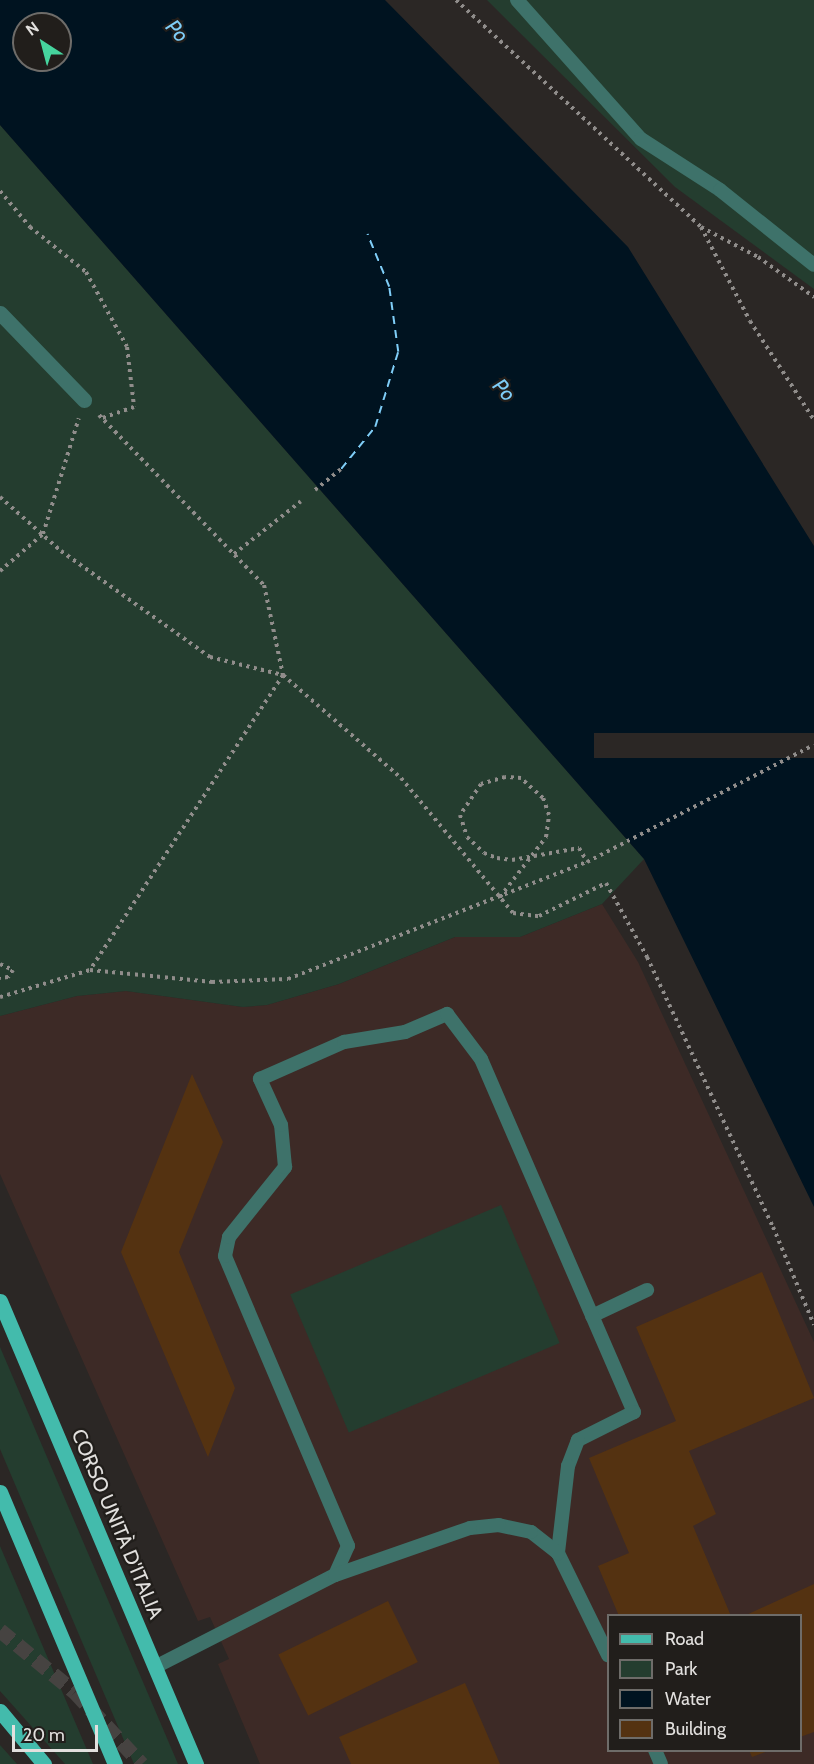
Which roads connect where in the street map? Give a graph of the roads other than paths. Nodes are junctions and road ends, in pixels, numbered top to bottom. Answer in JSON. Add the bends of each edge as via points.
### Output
{"nodes":[{"id":1,"x":517,"y":0,"type":"edge"},
{"id":2,"x":814,"y":265,"type":"edge"},
{"id":3,"x":0,"y":313,"type":"edge"},
{"id":4,"x":84,"y":400,"type":"road end"},
{"id":5,"x":648,"y":1290,"type":"dead end"},
{"id":6,"x":0,"y":1301,"type":"edge"},
{"id":7,"x":592,"y":1316,"type":"junction"},
{"id":8,"x":0,"y":1492,"type":"edge"},
{"id":9,"x":558,"y":1553,"type":"junction"},
{"id":10,"x":335,"y":1575,"type":"junction"},
{"id":11,"x":607,"y":1651,"type":"edge"},
{"id":12,"x":155,"y":1667,"type":"junction"},
{"id":13,"x":0,"y":1711,"type":"edge"},
{"id":14,"x":44,"y":1764,"type":"edge"},
{"id":15,"x":115,"y":1764,"type":"edge"},
{"id":16,"x":196,"y":1764,"type":"edge"}],
"edges":[{"from":1,"to":2,"type":"lane","via":[[641,139],[720,190]]},
{"from":3,"to":4,"type":"street"},
{"from":5,"to":7,"type":"lane"},
{"from":6,"to":12,"type":"main road","name":"CORSO UNITÀ D'ITALIA"},
{"from":7,"to":9,"type":"lane","via":[[634,1412],[578,1440],[568,1466]]},
{"from":7,"to":10,"type":"lane","via":[[481,1059],[447,1014],[405,1032],[344,1042],[260,1079],[282,1125],[285,1167],[229,1237],[225,1256],[348,1546]]},
{"from":8,"to":15,"type":"main road"},
{"from":9,"to":10,"type":"lane","via":[[531,1532],[499,1525],[470,1528]]},
{"from":9,"to":11,"type":"lane"},
{"from":10,"to":12,"type":"lane"},
{"from":12,"to":16,"type":"main road","name":"CORSO UNITÀ D'ITALIA"},
{"from":13,"to":14,"type":"main road"}]}
